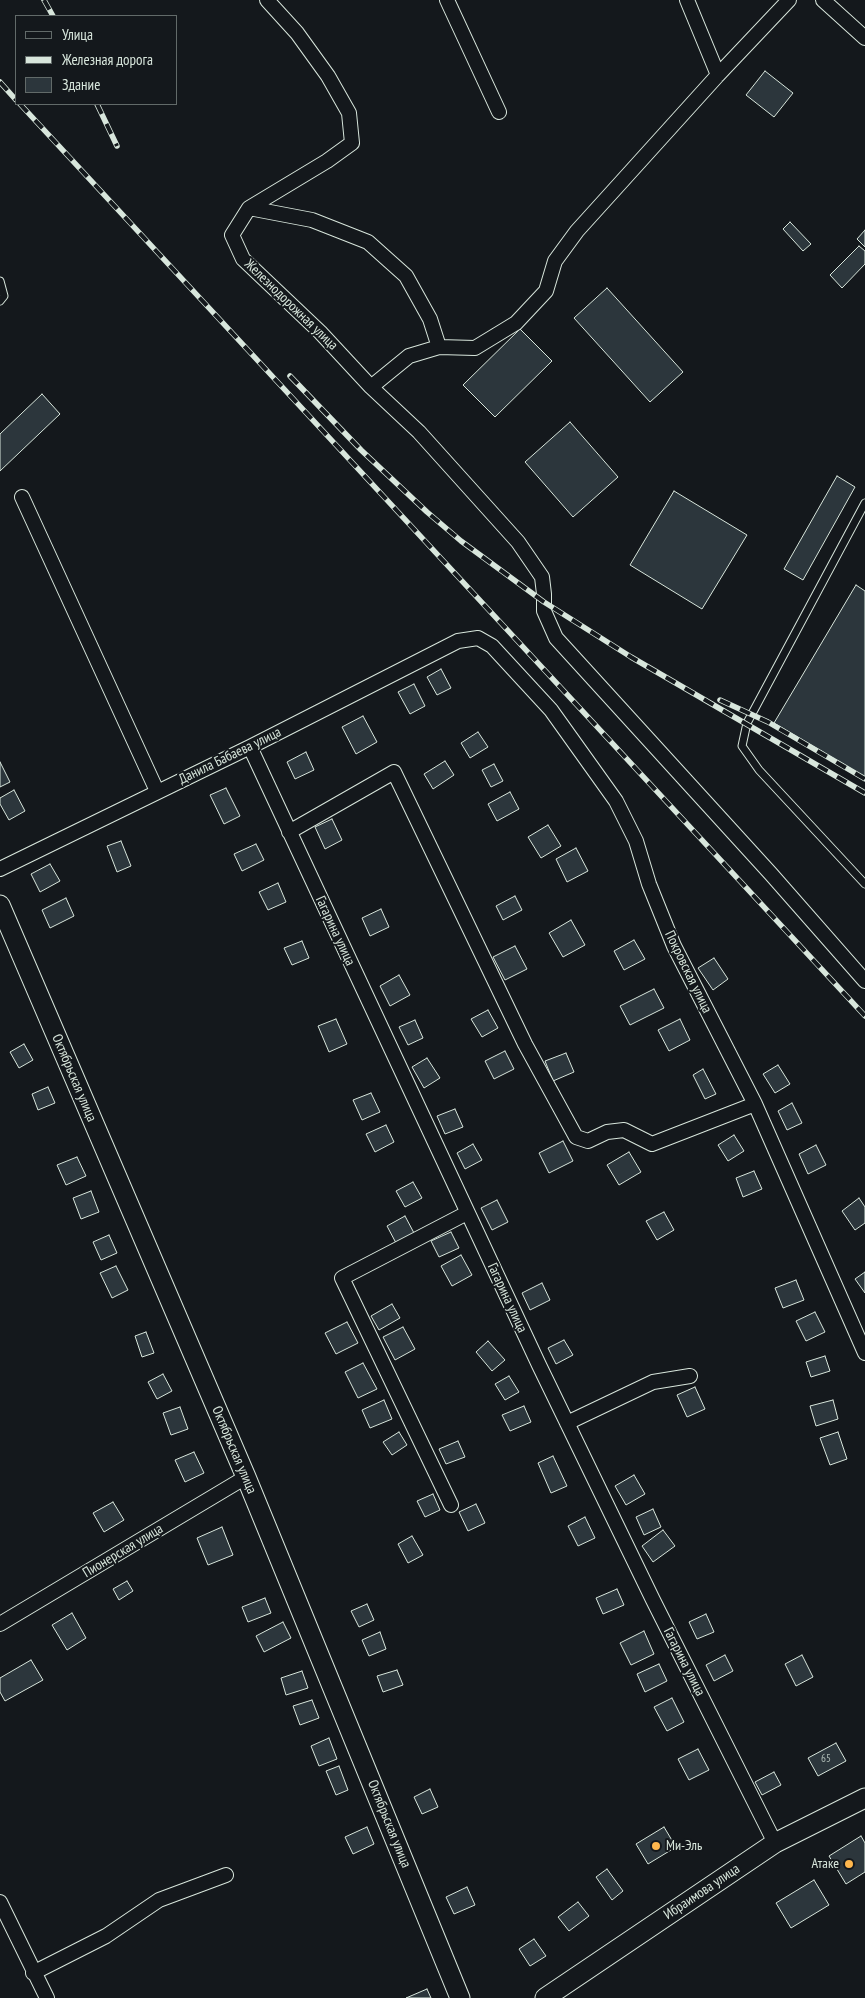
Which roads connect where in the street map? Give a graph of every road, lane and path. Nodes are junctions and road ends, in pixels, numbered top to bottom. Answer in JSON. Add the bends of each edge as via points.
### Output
{"nodes":[{"id":1,"x":267,"y":0,"type":"edge"},
{"id":2,"x":447,"y":0,"type":"edge"},
{"id":3,"x":687,"y":0,"type":"edge"},
{"id":4,"x":789,"y":0,"type":"edge"},
{"id":5,"x":824,"y":0,"type":"edge"},
{"id":6,"x":865,"y":38,"type":"edge"},
{"id":7,"x":718,"y":75,"type":"junction"},
{"id":8,"x":499,"y":112,"type":"dead end"},
{"id":9,"x":248,"y":208,"type":"junction"},
{"id":10,"x":0,"y":281,"type":"edge"},
{"id":11,"x":0,"y":301,"type":"edge"},
{"id":12,"x":439,"y":348,"type":"junction"},
{"id":13,"x":371,"y":387,"type":"junction"},
{"id":14,"x":22,"y":497,"type":"dead end"},
{"id":15,"x":865,"y":503,"type":"edge"},
{"id":16,"x":458,"y":641,"type":"joint"},
{"id":17,"x":250,"y":747,"type":"junction"},
{"id":18,"x":157,"y":791,"type":"junction"},
{"id":19,"x":289,"y":832,"type":"junction"},
{"id":20,"x":0,"y":869,"type":"edge"},
{"id":21,"x":865,"y":884,"type":"edge"},
{"id":22,"x":0,"y":905,"type":"edge"},
{"id":23,"x":865,"y":981,"type":"edge"},
{"id":24,"x":755,"y":1104,"type":"junction"},
{"id":25,"x":467,"y":1213,"type":"junction"},
{"id":26,"x":865,"y":1353,"type":"edge"},
{"id":27,"x":690,"y":1376,"type":"dead end"},
{"id":28,"x":567,"y":1423,"type":"junction"},
{"id":29,"x":246,"y":1477,"type":"junction"},
{"id":30,"x":451,"y":1505,"type":"dead end"},
{"id":31,"x":0,"y":1624,"type":"edge"},
{"id":32,"x":865,"y":1798,"type":"edge"},
{"id":33,"x":775,"y":1843,"type":"junction"},
{"id":34,"x":226,"y":1875,"type":"dead end"},
{"id":35,"x":0,"y":1902,"type":"edge"},
{"id":36,"x":33,"y":1973,"type":"junction"},
{"id":37,"x":47,"y":1998,"type":"edge"},
{"id":38,"x":460,"y":1998,"type":"edge"},
{"id":39,"x":545,"y":1998,"type":"edge"}],
"edges":[{"from":1,"to":9,"type":"street","name":"Железнодорожная улица","via":[[297,33],[328,76],[349,113],[352,143],[327,162]]},
{"from":2,"to":8,"type":"street"},
{"from":3,"to":7,"type":"street"},
{"from":4,"to":7,"type":"street"},
{"from":5,"to":6,"type":"street"},
{"from":7,"to":12,"type":"street","via":[[577,231],[555,261],[546,291],[516,323],[475,348]]},
{"from":9,"to":12,"type":"street","via":[[312,220],[368,242],[406,276],[430,319]]},
{"from":9,"to":13,"type":"street","name":"Железнодорожная улица","via":[[232,235],[243,259],[320,332]]},
{"from":10,"to":11,"type":"lane","via":[[4,296]]},
{"from":12,"to":13,"type":"street","via":[[409,356]]},
{"from":13,"to":23,"type":"street","name":"Железнодорожная улица","via":[[419,432],[518,542],[542,577],[544,611],[556,638]]},
{"from":14,"to":18,"type":"street"},
{"from":15,"to":21,"type":"lane","via":[[747,723],[742,746],[759,770]]},
{"from":16,"to":17,"type":"street","name":"Данила Бабаева улица"},
{"from":16,"to":24,"type":"street","name":"Покровская улица","via":[[478,638],[492,646],[551,710],[616,801],[636,841],[674,946]]},
{"from":17,"to":18,"type":"street","name":"Данила Бабаева улица"},
{"from":17,"to":19,"type":"street","name":"Гагарина улица"},
{"from":18,"to":20,"type":"street","name":"Данила Бабаева улица"},
{"from":19,"to":24,"type":"street","via":[[394,772],[525,1044],[576,1137],[588,1141],[608,1132],[624,1130],[652,1144]]},
{"from":19,"to":25,"type":"street","name":"Гагарина улица"},
{"from":22,"to":29,"type":"street","name":"Октябрьская улица"},
{"from":24,"to":26,"type":"street","name":"Покровская улица"},
{"from":25,"to":28,"type":"street","name":"Гагарина улица"},
{"from":25,"to":30,"type":"street","via":[[342,1278]]},
{"from":27,"to":28,"type":"street","via":[[653,1382]]},
{"from":28,"to":33,"type":"street","name":"Гагарина улица"},
{"from":29,"to":31,"type":"street","name":"Пионерская улица"},
{"from":29,"to":38,"type":"street","name":"Октябрьская улица"},
{"from":32,"to":33,"type":"street","name":"Ибраимова улица"},
{"from":33,"to":39,"type":"street","name":"Ибраимова улица"},
{"from":34,"to":36,"type":"street","via":[[158,1900],[106,1936]]},
{"from":35,"to":36,"type":"street"},
{"from":36,"to":37,"type":"street"}]}
